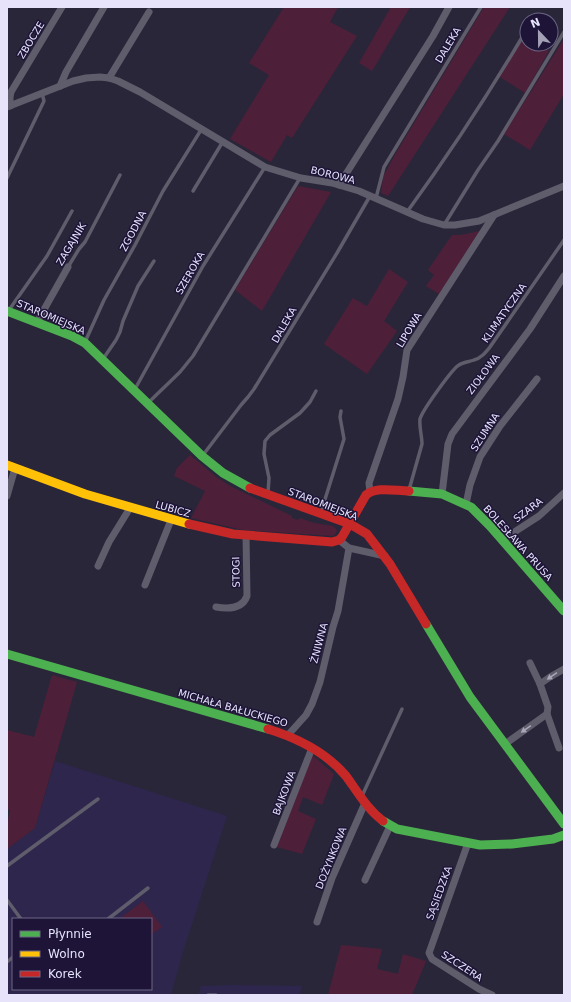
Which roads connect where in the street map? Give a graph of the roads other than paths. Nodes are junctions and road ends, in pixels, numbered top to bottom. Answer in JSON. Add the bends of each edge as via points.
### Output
{"nodes":[{"id":1,"x":62,"y":7,"type":"edge"},
{"id":2,"x":104,"y":7,"type":"edge"},
{"id":3,"x":449,"y":7,"type":"edge"},
{"id":4,"x":481,"y":7,"type":"edge"},
{"id":5,"x":148,"y":12,"type":"dead end"},
{"id":6,"x":564,"y":32,"type":"edge"},
{"id":7,"x":519,"y":42,"type":"edge"},
{"id":8,"x":109,"y":78,"type":"junction"},
{"id":9,"x":60,"y":86,"type":"junction"},
{"id":10,"x":42,"y":94,"type":"junction"},
{"id":11,"x":9,"y":106,"type":"edge"},
{"id":12,"x":201,"y":130,"type":"junction"},
{"id":13,"x":222,"y":143,"type":"junction"},
{"id":14,"x":265,"y":167,"type":"junction"},
{"id":15,"x":120,"y":175,"type":"dead end"},
{"id":16,"x":7,"y":178,"type":"edge"},
{"id":17,"x":300,"y":178,"type":"junction"},
{"id":18,"x":339,"y":185,"type":"junction"},
{"id":19,"x":564,"y":186,"type":"edge"},
{"id":20,"x":193,"y":191,"type":"dead end"},
{"id":21,"x":373,"y":197,"type":"junction"},
{"id":22,"x":72,"y":211,"type":"dead end"},
{"id":23,"x":406,"y":212,"type":"junction"},
{"id":24,"x":494,"y":215,"type":"junction"},
{"id":25,"x":444,"y":225,"type":"junction"},
{"id":26,"x":564,"y":240,"type":"edge"},
{"id":27,"x":154,"y":261,"type":"dead end"},
{"id":28,"x":68,"y":267,"type":"joint"},
{"id":29,"x":564,"y":276,"type":"edge"},
{"id":30,"x":8,"y":311,"type":"edge"},
{"id":31,"x":37,"y":322,"type":"junction"},
{"id":32,"x":85,"y":343,"type":"junction"},
{"id":33,"x":103,"y":360,"type":"junction"},
{"id":34,"x":537,"y":379,"type":"dead end"},
{"id":35,"x":134,"y":390,"type":"junction"},
{"id":36,"x":316,"y":391,"type":"dead end"},
{"id":37,"x":148,"y":403,"type":"junction"},
{"id":38,"x":341,"y":411,"type":"dead end"},
{"id":39,"x":202,"y":456,"type":"junction"},
{"id":40,"x":11,"y":466,"type":"edge"},
{"id":41,"x":409,"y":491,"type":"junction"},
{"id":42,"x":370,"y":492,"type":"junction"},
{"id":43,"x":564,"y":493,"type":"edge"},
{"id":44,"x":268,"y":494,"type":"junction"},
{"id":45,"x":442,"y":494,"type":"junction"},
{"id":46,"x":7,"y":496,"type":"edge"},
{"id":47,"x":466,"y":504,"type":"junction"},
{"id":48,"x":130,"y":508,"type":"junction"},
{"id":49,"x":320,"y":513,"type":"junction"},
{"id":50,"x":171,"y":520,"type":"junction"},
{"id":51,"x":350,"y":524,"type":"junction"},
{"id":52,"x":246,"y":535,"type":"junction"},
{"id":53,"x":339,"y":540,"type":"junction"},
{"id":54,"x":502,"y":540,"type":"junction"},
{"id":55,"x":349,"y":548,"type":"junction"},
{"id":56,"x":385,"y":556,"type":"junction"},
{"id":57,"x":98,"y":566,"type":"dead end"},
{"id":58,"x":145,"y":585,"type":"dead end"},
{"id":59,"x":216,"y":607,"type":"dead end"},
{"id":60,"x":563,"y":608,"type":"edge"},
{"id":61,"x":7,"y":654,"type":"edge"},
{"id":62,"x":530,"y":662,"type":"dead end"},
{"id":63,"x":564,"y":669,"type":"edge"},
{"id":64,"x":540,"y":684,"type":"junction"},
{"id":65,"x":402,"y":708,"type":"dead end"},
{"id":66,"x":547,"y":714,"type":"junction"},
{"id":67,"x":288,"y":735,"type":"junction"},
{"id":68,"x":505,"y":744,"type":"junction"},
{"id":69,"x":312,"y":748,"type":"junction"},
{"id":70,"x":559,"y":748,"type":"dead end"},
{"id":71,"x":98,"y":799,"type":"dead end"},
{"id":72,"x":363,"y":801,"type":"junction"},
{"id":73,"x":564,"y":824,"type":"edge"},
{"id":74,"x":390,"y":826,"type":"junction"},
{"id":75,"x":564,"y":835,"type":"edge"},
{"id":76,"x":468,"y":843,"type":"junction"},
{"id":77,"x":274,"y":845,"type":"dead end"},
{"id":78,"x":7,"y":866,"type":"edge"},
{"id":79,"x":365,"y":880,"type":"dead end"},
{"id":80,"x":148,"y":888,"type":"dead end"},
{"id":81,"x":7,"y":900,"type":"edge"},
{"id":82,"x":20,"y":918,"type":"edge"},
{"id":83,"x":109,"y":918,"type":"edge"},
{"id":84,"x":317,"y":922,"type":"dead end"},
{"id":85,"x":430,"y":949,"type":"joint"},
{"id":86,"x":208,"y":995,"type":"edge"},
{"id":87,"x":216,"y":995,"type":"edge"},
{"id":88,"x":492,"y":995,"type":"edge"}],
"edges":[{"from":1,"to":11,"type":"street","name":"ZBOCZE","via":[[11,92]]},
{"from":2,"to":9,"type":"street"},
{"from":3,"to":18,"type":"street"},
{"from":4,"to":21,"type":"lane","name":"DALEKA","via":[[384,167]]},
{"from":5,"to":8,"type":"street"},
{"from":6,"to":25,"type":"lane"},
{"from":7,"to":23,"type":"lane","via":[[468,125]]},
{"from":8,"to":9,"type":"street","name":"BOROWA","via":[[86,78]]},
{"from":8,"to":12,"type":"street","name":"BOROWA","via":[[140,92]]},
{"from":9,"to":10,"type":"street","name":"BOROWA"},
{"from":10,"to":11,"type":"street","name":"BOROWA"},
{"from":10,"to":16,"type":"lane","via":[[44,101]]},
{"from":12,"to":13,"type":"street","name":"BOROWA"},
{"from":12,"to":32,"type":"lane","name":"ZGODNA","via":[[163,190],[136,245],[104,300]]},
{"from":13,"to":14,"type":"street","name":"BOROWA"},
{"from":13,"to":20,"type":"lane"},
{"from":14,"to":17,"type":"street","name":"BOROWA"},
{"from":14,"to":35,"type":"lane","name":"SZEROKA","via":[[203,266]]},
{"from":15,"to":28,"type":"lane","name":"ZAGAJNIK","via":[[86,242]]},
{"from":17,"to":18,"type":"street","name":"BOROWA"},
{"from":17,"to":37,"type":"lane","via":[[193,356]]},
{"from":18,"to":21,"type":"street","name":"BOROWA"},
{"from":19,"to":24,"type":"street","name":"BOROWA"},
{"from":21,"to":23,"type":"street","name":"BOROWA"},
{"from":21,"to":39,"type":"lane","name":"DALEKA","via":[[254,389]]},
{"from":22,"to":30,"type":"lane","via":[[47,256]]},
{"from":23,"to":25,"type":"street","name":"BOROWA"},
{"from":24,"to":25,"type":"street","name":"BOROWA","via":[[466,224]]},
{"from":24,"to":42,"type":"street","name":"LIPOWA","via":[[407,350],[398,399],[368,483]]},
{"from":26,"to":41,"type":"lane","name":"KLIMATYCZNA","via":[[483,356],[458,365],[423,413],[420,424],[422,444]]},
{"from":27,"to":33,"type":"lane","via":[[138,286],[120,332]]},
{"from":28,"to":31,"type":"street","name":"ZAGAJNIK"},
{"from":29,"to":45,"type":"street","name":"ZIOŁOWA","via":[[530,329],[452,434],[448,444]]},
{"from":30,"to":31,"type":"street","name":"STAROMIEJSKA"},
{"from":31,"to":32,"type":"street","name":"STAROMIEJSKA"},
{"from":32,"to":33,"type":"street","name":"STAROMIEJSKA"},
{"from":33,"to":35,"type":"street","name":"STAROMIEJSKA"},
{"from":34,"to":47,"type":"street","name":"SZUMNA","via":[[500,426],[480,457]]},
{"from":35,"to":37,"type":"street","name":"STAROMIEJSKA"},
{"from":36,"to":44,"type":"lane","via":[[300,413],[265,441]]},
{"from":37,"to":39,"type":"street","name":"STAROMIEJSKA"},
{"from":38,"to":49,"type":"lane","via":[[344,439]]},
{"from":39,"to":44,"type":"street","name":"STAROMIEJSKA","via":[[233,479]]},
{"from":40,"to":46,"type":"street"},
{"from":40,"to":48,"type":"street","name":"LUBICZ"},
{"from":41,"to":42,"type":"street","name":"BOLESŁAWA PRUSA"},
{"from":41,"to":45,"type":"street","name":"BOLESŁAWA PRUSA"},
{"from":42,"to":51,"type":"street"},
{"from":43,"to":54,"type":"street","name":"SZARA","via":[[539,516]]},
{"from":44,"to":49,"type":"street","name":"STAROMIEJSKA"},
{"from":45,"to":47,"type":"street","name":"BOLESŁAWA PRUSA"},
{"from":47,"to":54,"type":"street","name":"BOLESŁAWA PRUSA"},
{"from":48,"to":50,"type":"street","name":"LUBICZ"},
{"from":48,"to":57,"type":"street"},
{"from":49,"to":51,"type":"street","name":"STAROMIEJSKA"},
{"from":50,"to":52,"type":"street","name":"LUBICZ"},
{"from":50,"to":58,"type":"street"},
{"from":51,"to":53,"type":"street"},
{"from":51,"to":56,"type":"street","name":"STAROMIEJSKA","via":[[367,534]]},
{"from":52,"to":53,"type":"street","name":"LUBICZ","via":[[332,542]]},
{"from":52,"to":59,"type":"street","name":"STOGI","via":[[247,596],[235,608]]},
{"from":53,"to":55,"type":"street"},
{"from":54,"to":60,"type":"street","name":"BOLESŁAWA PRUSA"},
{"from":55,"to":56,"type":"street"},
{"from":55,"to":67,"type":"street","name":"ŻNIWNA","via":[[338,611],[320,682],[306,715]]},
{"from":56,"to":68,"type":"street","name":"STAROMIEJSKA","via":[[463,685]]},
{"from":61,"to":67,"type":"street","name":"MICHAŁA BAŁUCKIEGO"},
{"from":62,"to":64,"type":"street"},
{"from":63,"to":64,"type":"street","one_way":true},
{"from":64,"to":66,"type":"street","via":[[548,707]]},
{"from":65,"to":72,"type":"lane"},
{"from":66,"to":68,"type":"street","one_way":true},
{"from":66,"to":70,"type":"street"},
{"from":67,"to":69,"type":"street","name":"MICHAŁA BAŁUCKIEGO"},
{"from":68,"to":73,"type":"street","name":"STAROMIEJSKA"},
{"from":69,"to":72,"type":"street","name":"MICHAŁA BAŁUCKIEGO","via":[[338,767]]},
{"from":69,"to":77,"type":"street","name":"BAJKOWA"},
{"from":71,"to":78,"type":"lane"},
{"from":72,"to":74,"type":"street","name":"MICHAŁA BAŁUCKIEGO"},
{"from":72,"to":84,"type":"street","name":"DOŻYNKOWA"},
{"from":74,"to":76,"type":"street","name":"MICHAŁA BAŁUCKIEGO"},
{"from":74,"to":79,"type":"street"},
{"from":75,"to":76,"type":"street","name":"MICHAŁA BAŁUCKIEGO","via":[[496,846]]},
{"from":76,"to":85,"type":"street","name":"SĄSIEDZKA"},
{"from":80,"to":83,"type":"lane"},
{"from":81,"to":82,"type":"lane"},
{"from":85,"to":88,"type":"street","name":"SZCZERA","via":[[432,959]]},
{"from":86,"to":87,"type":"lane"}]}
